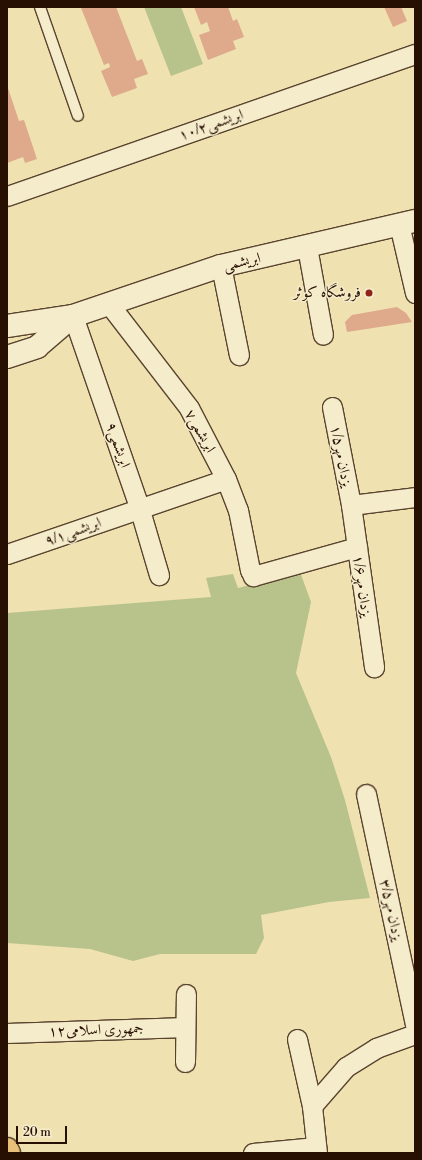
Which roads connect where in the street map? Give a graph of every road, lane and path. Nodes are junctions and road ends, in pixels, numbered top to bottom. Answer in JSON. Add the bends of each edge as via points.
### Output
{"nodes":[{"id":1,"x":40,"y":7,"type":"edge"},
{"id":2,"x":415,"y":54,"type":"edge"},
{"id":3,"x":78,"y":116,"type":"dead end"},
{"id":4,"x":7,"y":196,"type":"edge"},
{"id":5,"x":407,"y":223,"type":"edge"},
{"id":6,"x":306,"y":247,"type":"junction"},
{"id":7,"x":221,"y":266,"type":"junction"},
{"id":8,"x":415,"y":293,"type":"edge"},
{"id":9,"x":109,"y":304,"type":"junction"},
{"id":10,"x":73,"y":316,"type":"junction"},
{"id":11,"x":7,"y":326,"type":"edge"},
{"id":12,"x":324,"y":335,"type":"dead end"},
{"id":13,"x":239,"y":354,"type":"dead end"},
{"id":14,"x":7,"y":357,"type":"edge"},
{"id":15,"x":332,"y":407,"type":"dead end"},
{"id":16,"x":226,"y":479,"type":"junction"},
{"id":17,"x":415,"y":497,"type":"edge"},
{"id":18,"x":351,"y":505,"type":"junction"},
{"id":19,"x":139,"y":507,"type":"junction"},
{"id":20,"x":357,"y":547,"type":"junction"},
{"id":21,"x":7,"y":554,"type":"edge"},
{"id":22,"x":159,"y":575,"type":"dead end"},
{"id":23,"x":374,"y":667,"type":"dead end"},
{"id":24,"x":366,"y":794,"type":"dead end"},
{"id":25,"x":186,"y":994,"type":"dead end"},
{"id":26,"x":415,"y":1025,"type":"edge"},
{"id":27,"x":185,"y":1027,"type":"junction"},
{"id":28,"x":7,"y":1033,"type":"edge"},
{"id":29,"x":415,"y":1034,"type":"edge"},
{"id":30,"x":297,"y":1039,"type":"dead end"},
{"id":31,"x":185,"y":1062,"type":"dead end"},
{"id":32,"x":312,"y":1106,"type":"junction"},
{"id":33,"x":7,"y":1149,"type":"edge"},
{"id":34,"x":317,"y":1150,"type":"edge"},
{"id":35,"x":9,"y":1153,"type":"edge"},
{"id":36,"x":253,"y":1153,"type":"edge"}],
"edges":[{"from":1,"to":3,"type":"lane"},
{"from":2,"to":4,"type":"street","name":"۱۰/۲ابریشمی"},
{"from":5,"to":6,"type":"main road","name":"ابریشمی"},
{"from":5,"to":8,"type":"street"},
{"from":6,"to":7,"type":"main road","name":"ابریشمی"},
{"from":6,"to":12,"type":"street"},
{"from":7,"to":9,"type":"main road","name":"ابریشمی"},
{"from":7,"to":13,"type":"street"},
{"from":9,"to":10,"type":"main road","name":"ابریشمی"},
{"from":9,"to":16,"type":"street","name":"ابریشمی۷","via":[[189,408]]},
{"from":10,"to":11,"type":"main road"},
{"from":10,"to":14,"type":"main road","via":[[37,347]]},
{"from":10,"to":19,"type":"street","name":"ابریشمی۹"},
{"from":15,"to":18,"type":"street","name":"۱/۵یزدان مهر"},
{"from":16,"to":19,"type":"street","name":"۹/۱ابریشمی"},
{"from":16,"to":20,"type":"street","name":"ابریشمی۷","via":[[238,510],[253,576]]},
{"from":17,"to":18,"type":"street"},
{"from":18,"to":20,"type":"street","name":"۱/۶یزدان مهر"},
{"from":19,"to":21,"type":"street","name":"۹/۱ابریشمی"},
{"from":19,"to":22,"type":"street","name":"ابریشمی۹"},
{"from":20,"to":23,"type":"street","name":"۱/۶یزدان مهر"},
{"from":24,"to":26,"type":"street","name":"۳/۵یزدان مهر"},
{"from":25,"to":27,"type":"street"},
{"from":27,"to":28,"type":"street","name":"جمهوری اسلامی۱۲"},
{"from":27,"to":31,"type":"street"},
{"from":29,"to":32,"type":"street","via":[[376,1048],[346,1067]]},
{"from":30,"to":32,"type":"street"},
{"from":32,"to":34,"type":"street"},
{"from":33,"to":35,"type":"main road"},
{"from":34,"to":36,"type":"street"}]}
